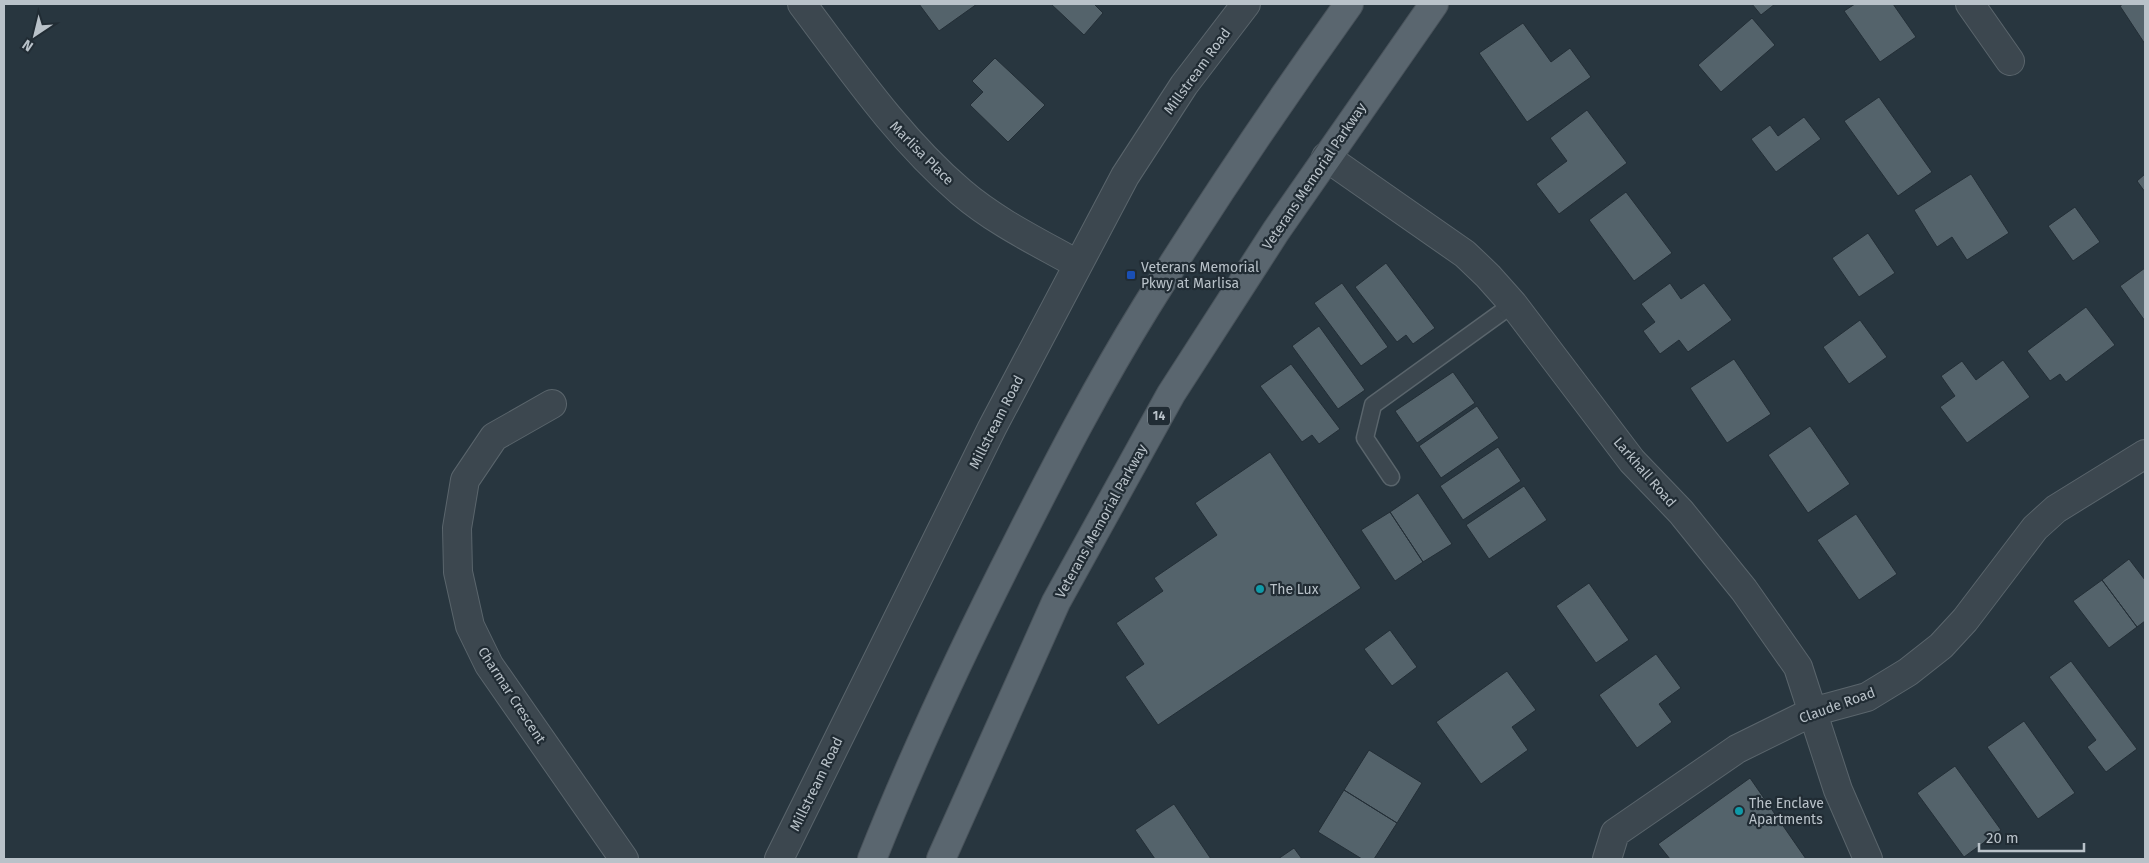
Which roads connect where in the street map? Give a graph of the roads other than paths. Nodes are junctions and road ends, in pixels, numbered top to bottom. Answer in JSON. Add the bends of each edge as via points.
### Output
{"nodes":[{"id":1,"x":802,"y":4,"type":"edge"},
{"id":2,"x":1246,"y":4,"type":"edge"},
{"id":3,"x":1349,"y":4,"type":"edge"},
{"id":4,"x":1434,"y":4,"type":"edge"},
{"id":5,"x":1970,"y":4,"type":"edge"},
{"id":6,"x":2010,"y":61,"type":"dead end"},
{"id":7,"x":1326,"y":157,"type":"junction"},
{"id":8,"x":1077,"y":264,"type":"junction"},
{"id":9,"x":1513,"y":304,"type":"junction"},
{"id":10,"x":552,"y":404,"type":"dead end"},
{"id":11,"x":2145,"y":454,"type":"edge"},
{"id":12,"x":1391,"y":477,"type":"dead end"},
{"id":13,"x":1812,"y":712,"type":"junction"},
{"id":14,"x":624,"y":859,"type":"edge"},
{"id":15,"x":780,"y":859,"type":"edge"},
{"id":16,"x":872,"y":859,"type":"edge"},
{"id":17,"x":940,"y":859,"type":"edge"},
{"id":18,"x":1607,"y":859,"type":"edge"},
{"id":19,"x":1868,"y":859,"type":"edge"}],
"edges":[{"from":1,"to":8,"type":"street","name":"Marlisa Place","via":[[891,122],[961,192],[993,216]]},
{"from":2,"to":8,"type":"street","name":"Millstream Road","via":[[1178,94],[1125,176]]},
{"from":3,"to":16,"type":"main road","via":[[1268,118],[1145,309],[1061,457],[968,639]]},
{"from":4,"to":7,"type":"main road","name":"Veterans Memorial Parkway","number":"14"},
{"from":5,"to":6,"type":"street"},
{"from":7,"to":9,"type":"street","name":"Larkhall Road","via":[[1465,254]]},
{"from":7,"to":17,"type":"main road","name":"Veterans Memorial Parkway","number":"14","via":[[1171,394],[1056,602]]},
{"from":8,"to":15,"type":"street","name":"Millstream Road","via":[[927,558]]},
{"from":9,"to":12,"type":"lane","via":[[1372,405],[1365,438]]},
{"from":9,"to":13,"type":"street","name":"Larkhall Road","via":[[1632,461],[1681,512],[1744,590],[1798,667]]},
{"from":10,"to":14,"type":"street","name":"Charmar Crescent","via":[[494,437],[465,480],[458,528],[458,572],[470,626],[489,665]]},
{"from":11,"to":13,"type":"street","name":"Claude Road","via":[[2056,509],[2035,528],[1965,620],[1941,646],[1908,672],[1867,697]]},
{"from":13,"to":18,"type":"street","name":"Claude Road","via":[[1737,749],[1615,833]]},
{"from":13,"to":19,"type":"street","name":"Larkhall Road","via":[[1838,790]]}]}
